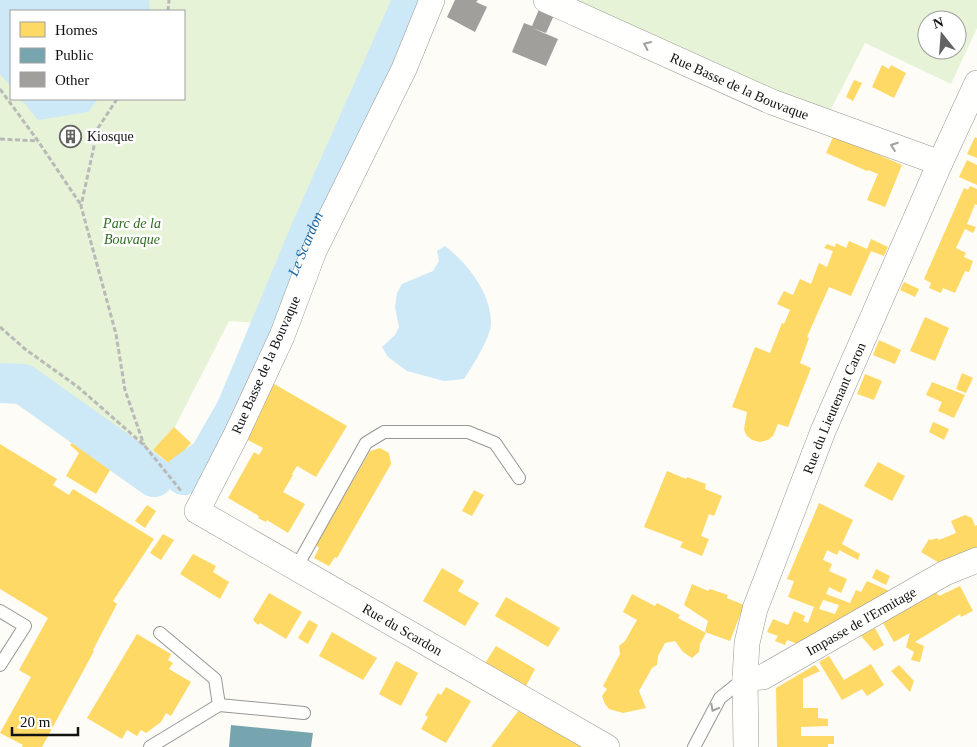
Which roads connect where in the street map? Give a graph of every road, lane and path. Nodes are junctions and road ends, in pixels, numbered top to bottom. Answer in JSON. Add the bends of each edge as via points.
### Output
{"nodes":[{"id":1,"x":432,"y":0,"type":"edge"},
{"id":2,"x":546,"y":0,"type":"edge"},
{"id":3,"x":977,"y":82,"type":"edge"},
{"id":4,"x":0,"y":89,"type":"edge"},
{"id":5,"x":116,"y":100,"type":"edge"},
{"id":6,"x":0,"y":139,"type":"edge"},
{"id":7,"x":38,"y":141,"type":"junction"},
{"id":8,"x":940,"y":163,"type":"junction"},
{"id":9,"x":81,"y":206,"type":"junction"},
{"id":10,"x":0,"y":327,"type":"edge"},
{"id":11,"x":144,"y":445,"type":"junction"},
{"id":12,"x":519,"y":478,"type":"dead end"},
{"id":13,"x":197,"y":511,"type":"junction"},
{"id":14,"x":977,"y":560,"type":"edge"},
{"id":15,"x":296,"y":568,"type":"junction"},
{"id":16,"x":0,"y":612,"type":"edge"},
{"id":17,"x":160,"y":633,"type":"dead end"},
{"id":18,"x":0,"y":666,"type":"edge"},
{"id":19,"x":745,"y":678,"type":"junction"},
{"id":20,"x":219,"y":705,"type":"junction"},
{"id":21,"x":304,"y":713,"type":"dead end"},
{"id":22,"x":746,"y":719,"type":"junction"},
{"id":23,"x":150,"y":747,"type":"edge"},
{"id":24,"x":607,"y":747,"type":"edge"},
{"id":25,"x":694,"y":747,"type":"edge"},
{"id":26,"x":730,"y":747,"type":"edge"},
{"id":27,"x":746,"y":747,"type":"edge"}],
"edges":[{"from":1,"to":13,"type":"street","name":"Rue Basse de la Bouvaque","via":[[404,69],[314,251],[282,336]]},
{"from":8,"to":2,"type":"street","name":"Rue Basse de la Bouvaque","one_way":true,"via":[[772,102]]},
{"from":3,"to":8,"type":"street","name":"Rue du Lieutenant Caron"},
{"from":4,"to":7,"type":"path"},
{"from":5,"to":9,"type":"path","via":[[98,128]]},
{"from":6,"to":7,"type":"path"},
{"from":7,"to":9,"type":"path"},
{"from":8,"to":19,"type":"street","name":"Rue du Lieutenant Caron","via":[[823,431],[755,609],[747,643]]},
{"from":9,"to":11,"type":"path","via":[[116,334],[125,390]]},
{"from":10,"to":11,"type":"path","via":[[78,387]]},
{"from":11,"to":13,"type":"path"},
{"from":12,"to":15,"type":"lane","via":[[495,443],[468,432],[384,432],[366,443]]},
{"from":13,"to":15,"type":"street","name":"Rue du Scardon"},
{"from":14,"to":19,"type":"street","name":"Impasse de l'Ermitage","via":[[944,574],[763,677]]},
{"from":15,"to":24,"type":"street","name":"Rue du Scardon"},
{"from":16,"to":18,"type":"lane","via":[[25,626]]},
{"from":17,"to":20,"type":"lane","via":[[215,679]]},
{"from":19,"to":22,"type":"street","name":"Rue du Lieutenant Caron"},
{"from":19,"to":25,"type":"lane","one_way":true,"via":[[720,698]]},
{"from":20,"to":21,"type":"lane"},
{"from":20,"to":23,"type":"lane"},
{"from":22,"to":26,"type":"street"},
{"from":22,"to":27,"type":"street","name":"Rue du Lieutenant Caron"}]}
